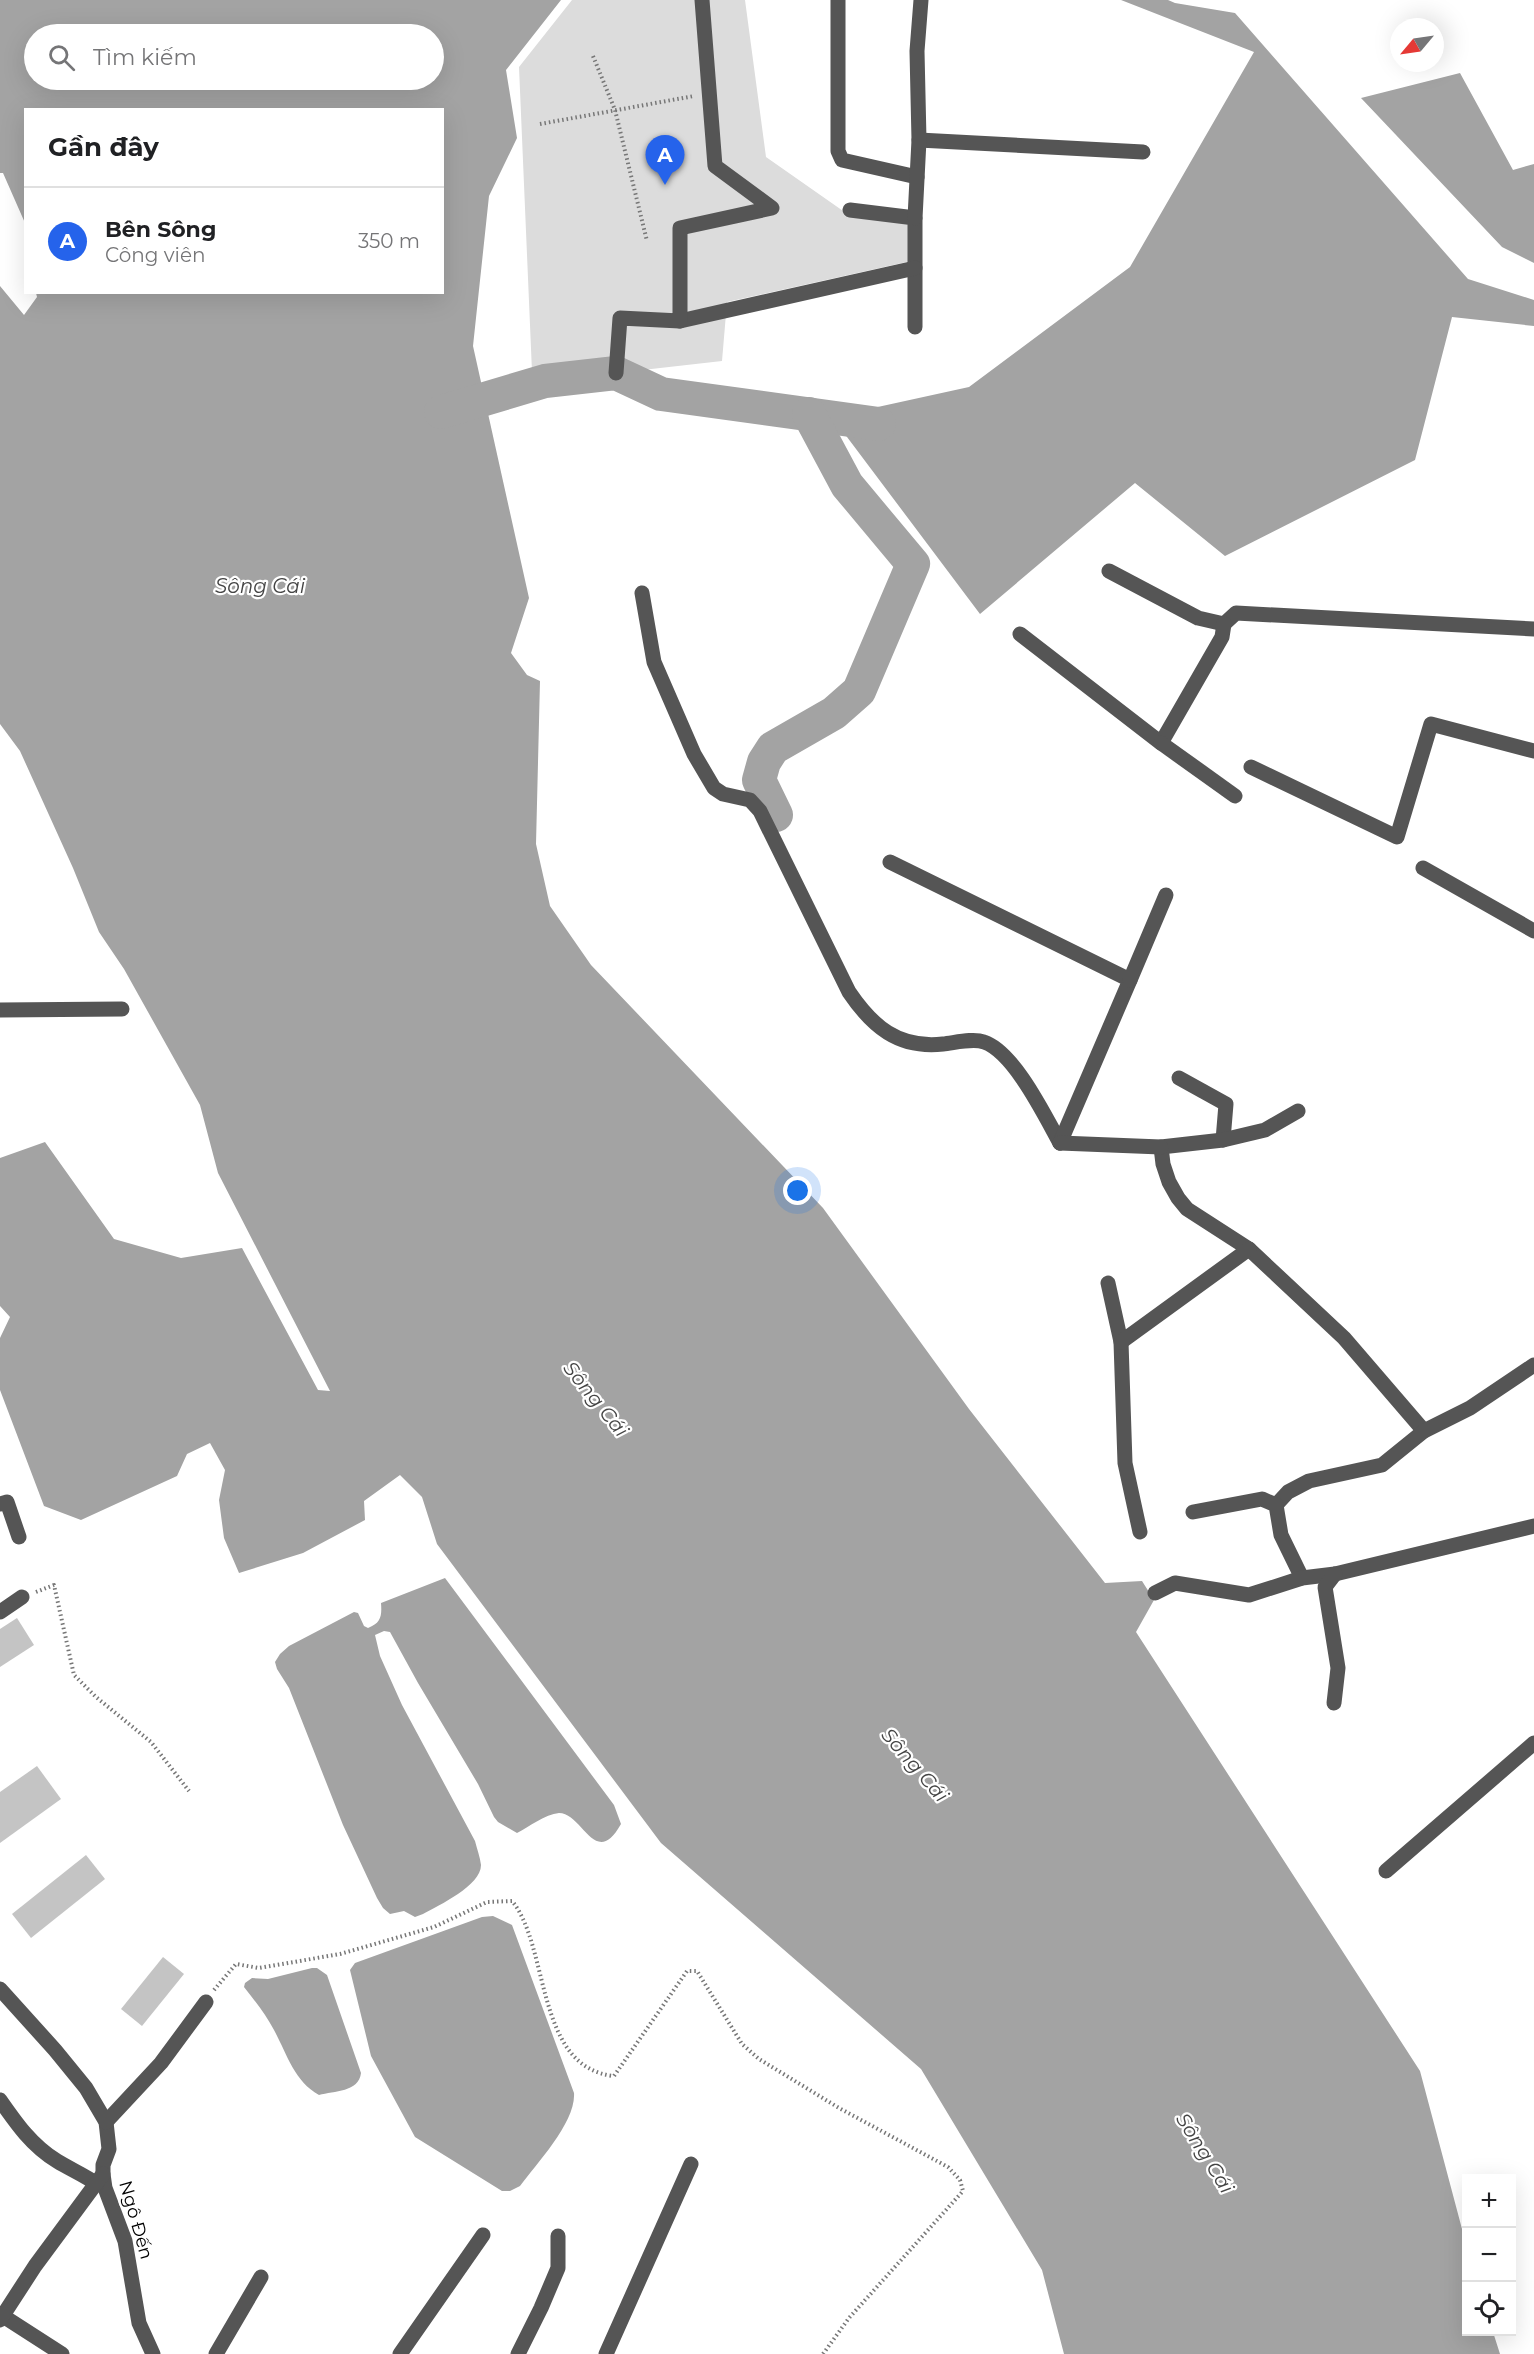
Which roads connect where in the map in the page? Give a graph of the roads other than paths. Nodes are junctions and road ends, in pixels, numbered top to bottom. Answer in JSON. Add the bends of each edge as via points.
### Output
{"nodes":[{"id":1,"x":702,"y":0,"type":"edge"},
{"id":2,"x":838,"y":0,"type":"edge"},
{"id":3,"x":921,"y":0,"type":"edge"},
{"id":4,"x":919,"y":140,"type":"junction"},
{"id":5,"x":1143,"y":152,"type":"dead end"},
{"id":6,"x":917,"y":177,"type":"junction"},
{"id":7,"x":850,"y":210,"type":"dead end"},
{"id":8,"x":915,"y":218,"type":"junction"},
{"id":9,"x":915,"y":268,"type":"junction"},
{"id":10,"x":680,"y":321,"type":"junction"},
{"id":11,"x":915,"y":327,"type":"dead end"},
{"id":12,"x":616,"y":373,"type":"dead end"},
{"id":13,"x":1109,"y":571,"type":"dead end"},
{"id":14,"x":642,"y":593,"type":"dead end"},
{"id":15,"x":1224,"y":624,"type":"junction"},
{"id":16,"x":1534,"y":629,"type":"edge"},
{"id":17,"x":1020,"y":634,"type":"dead end"},
{"id":18,"x":1161,"y":743,"type":"junction"},
{"id":19,"x":1534,"y":751,"type":"edge"},
{"id":20,"x":1251,"y":766,"type":"dead end"},
{"id":21,"x":1235,"y":796,"type":"dead end"},
{"id":22,"x":890,"y":862,"type":"dead end"},
{"id":23,"x":1423,"y":868,"type":"dead end"},
{"id":24,"x":1166,"y":895,"type":"dead end"},
{"id":25,"x":1534,"y":931,"type":"edge"},
{"id":26,"x":1130,"y":980,"type":"junction"},
{"id":27,"x":122,"y":1009,"type":"dead end"},
{"id":28,"x":0,"y":1010,"type":"edge"},
{"id":29,"x":1179,"y":1078,"type":"dead end"},
{"id":30,"x":1298,"y":1111,"type":"dead end"},
{"id":31,"x":1223,"y":1140,"type":"junction"},
{"id":32,"x":1060,"y":1143,"type":"junction"},
{"id":33,"x":1161,"y":1147,"type":"junction"},
{"id":34,"x":1249,"y":1249,"type":"junction"},
{"id":35,"x":1108,"y":1283,"type":"dead end"},
{"id":36,"x":1120,"y":1342,"type":"junction"},
{"id":37,"x":1534,"y":1365,"type":"edge"},
{"id":38,"x":1424,"y":1431,"type":"junction"},
{"id":39,"x":0,"y":1504,"type":"edge"},
{"id":40,"x":1276,"y":1505,"type":"junction"},
{"id":41,"x":1193,"y":1512,"type":"dead end"},
{"id":42,"x":1534,"y":1526,"type":"edge"},
{"id":43,"x":1140,"y":1532,"type":"dead end"},
{"id":44,"x":19,"y":1537,"type":"dead end"},
{"id":45,"x":1335,"y":1574,"type":"junction"},
{"id":46,"x":1302,"y":1578,"type":"junction"},
{"id":47,"x":1155,"y":1593,"type":"dead end"},
{"id":48,"x":22,"y":1597,"type":"road end"},
{"id":49,"x":0,"y":1612,"type":"edge"},
{"id":50,"x":1334,"y":1703,"type":"dead end"},
{"id":51,"x":1534,"y":1743,"type":"edge"},
{"id":52,"x":1386,"y":1871,"type":"dead end"},
{"id":53,"x":0,"y":1989,"type":"edge"},
{"id":54,"x":206,"y":2002,"type":"road end"},
{"id":55,"x":0,"y":2100,"type":"edge"},
{"id":56,"x":106,"y":2122,"type":"junction"},
{"id":57,"x":691,"y":2164,"type":"dead end"},
{"id":58,"x":100,"y":2180,"type":"junction"},
{"id":59,"x":483,"y":2235,"type":"dead end"},
{"id":60,"x":558,"y":2236,"type":"dead end"},
{"id":61,"x":261,"y":2277,"type":"dead end"},
{"id":62,"x":2,"y":2318,"type":"edge"},
{"id":63,"x":62,"y":2354,"type":"edge"},
{"id":64,"x":153,"y":2354,"type":"edge"},
{"id":65,"x":216,"y":2354,"type":"edge"},
{"id":66,"x":400,"y":2354,"type":"edge"},
{"id":67,"x":518,"y":2354,"type":"edge"},
{"id":68,"x":606,"y":2354,"type":"edge"}],
"edges":[{"from":1,"to":10,"type":"street","via":[[715,166],[772,208],[681,228]]},
{"from":2,"to":6,"type":"street","via":[[838,151],[842,160]]},
{"from":3,"to":4,"type":"street","via":[[916,51]]},
{"from":4,"to":5,"type":"street"},
{"from":4,"to":6,"type":"street"},
{"from":6,"to":8,"type":"street"},
{"from":7,"to":8,"type":"street"},
{"from":8,"to":9,"type":"street"},
{"from":9,"to":10,"type":"street"},
{"from":9,"to":11,"type":"street"},
{"from":10,"to":12,"type":"street","via":[[620,318]]},
{"from":13,"to":15,"type":"street","via":[[1198,618]]},
{"from":14,"to":32,"type":"street","via":[[654,662],[694,754],[714,788],[750,800],[760,811],[849,992],[865,1016],[896,1037],[918,1045],[983,1041],[997,1050],[1031,1091]]},
{"from":15,"to":16,"type":"street","via":[[1236,613]]},
{"from":15,"to":18,"type":"street","via":[[1222,637]]},
{"from":17,"to":18,"type":"street"},
{"from":18,"to":21,"type":"street"},
{"from":19,"to":20,"type":"street","via":[[1431,724],[1396,837]]},
{"from":22,"to":26,"type":"street"},
{"from":23,"to":25,"type":"street"},
{"from":24,"to":26,"type":"street"},
{"from":26,"to":32,"type":"street"},
{"from":27,"to":28,"type":"street"},
{"from":29,"to":31,"type":"street","via":[[1226,1104]]},
{"from":30,"to":31,"type":"street","via":[[1265,1130]]},
{"from":31,"to":33,"type":"street"},
{"from":32,"to":33,"type":"street"},
{"from":33,"to":34,"type":"street","via":[[1163,1164],[1178,1198],[1201,1220]]},
{"from":34,"to":36,"type":"street"},
{"from":34,"to":38,"type":"street","via":[[1344,1338]]},
{"from":35,"to":36,"type":"street"},
{"from":36,"to":43,"type":"street","via":[[1125,1463]]},
{"from":37,"to":38,"type":"street","via":[[1470,1408]]},
{"from":38,"to":40,"type":"street","via":[[1382,1465],[1309,1481],[1288,1492]]},
{"from":39,"to":44,"type":"street","via":[[7,1502]]},
{"from":40,"to":41,"type":"street","via":[[1262,1499]]},
{"from":40,"to":46,"type":"street","via":[[1281,1535]]},
{"from":42,"to":45,"type":"street"},
{"from":45,"to":46,"type":"street"},
{"from":45,"to":50,"type":"street","via":[[1325,1587],[1338,1668]]},
{"from":46,"to":47,"type":"street","via":[[1249,1595],[1175,1583]]},
{"from":48,"to":49,"type":"street"},
{"from":51,"to":52,"type":"street"},
{"from":53,"to":56,"type":"street","name":"Ngô Đến","via":[[56,2050]]},
{"from":54,"to":56,"type":"street","via":[[161,2063]]},
{"from":55,"to":58,"type":"street","via":[[21,2131],[56,2161]]},
{"from":56,"to":58,"type":"street","name":"Ngô Đến","via":[[109,2149]]},
{"from":57,"to":68,"type":"street"},
{"from":58,"to":62,"type":"street","via":[[35,2266]]},
{"from":58,"to":64,"type":"street","name":"Ngô Đến","via":[[125,2241],[139,2323]]},
{"from":59,"to":66,"type":"street"},
{"from":60,"to":67,"type":"street","via":[[558,2268]]},
{"from":61,"to":65,"type":"street"},
{"from":62,"to":63,"type":"street"}]}
